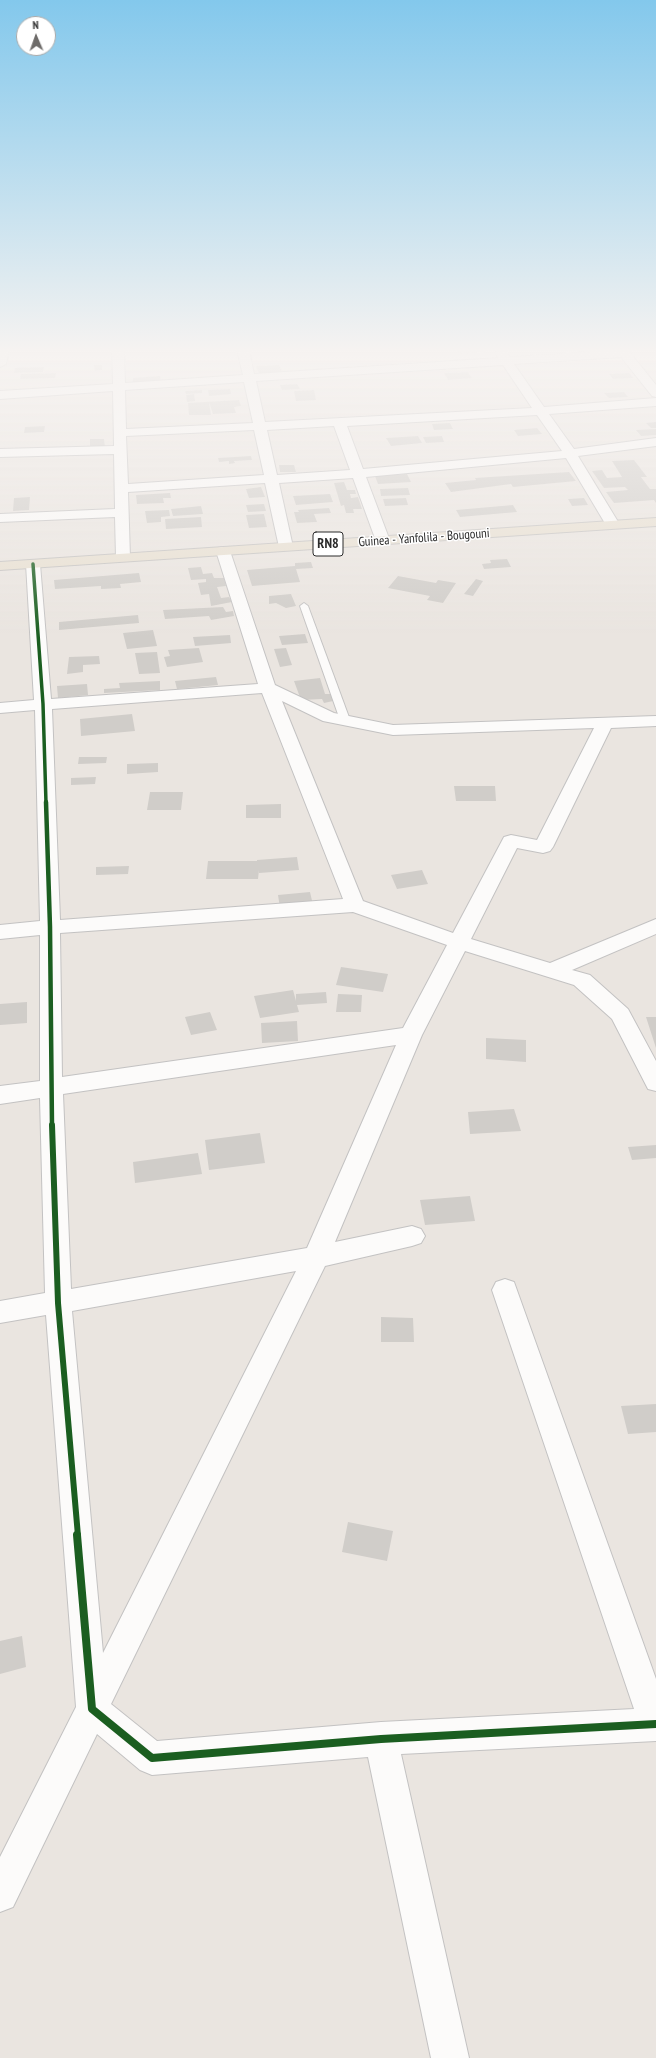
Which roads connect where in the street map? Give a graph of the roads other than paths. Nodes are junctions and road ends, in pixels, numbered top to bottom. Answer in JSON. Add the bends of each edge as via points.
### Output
{"nodes":[{"id":1,"x":121,"y":446,"type":"edge"},
{"id":2,"x":263,"y":446,"type":"edge"},
{"id":3,"x":348,"y":446,"type":"edge"},
{"id":4,"x":565,"y":446,"type":"edge"},
{"id":5,"x":630,"y":446,"type":"edge"},
{"id":6,"x":121,"y":450,"type":"junction"},
{"id":7,"x":0,"y":454,"type":"edge"},
{"id":8,"x":571,"y":455,"type":"junction"},
{"id":9,"x":358,"y":472,"type":"junction"},
{"id":10,"x":270,"y":478,"type":"junction"},
{"id":11,"x":121,"y":488,"type":"junction"},
{"id":12,"x":121,"y":513,"type":"junction"},
{"id":13,"x":0,"y":518,"type":"edge"},
{"id":14,"x":656,"y":522,"type":"edge"},
{"id":15,"x":613,"y":525,"type":"junction"},
{"id":16,"x":383,"y":541,"type":"junction"},
{"id":17,"x":286,"y":547,"type":"junction"},
{"id":18,"x":223,"y":551,"type":"junction"},
{"id":19,"x":123,"y":558,"type":"junction"},
{"id":20,"x":33,"y":564,"type":"junction"},
{"id":21,"x":0,"y":566,"type":"edge"},
{"id":22,"x":304,"y":606,"type":"dead end"},
{"id":23,"x":268,"y":688,"type":"junction"},
{"id":24,"x":43,"y":704,"type":"junction"},
{"id":25,"x":0,"y":708,"type":"edge"},
{"id":26,"x":345,"y":720,"type":"junction"},
{"id":27,"x":656,"y":721,"type":"edge"},
{"id":28,"x":605,"y":723,"type":"junction"},
{"id":29,"x":355,"y":905,"type":"junction"},
{"id":30,"x":656,"y":926,"type":"edge"},
{"id":31,"x":50,"y":927,"type":"junction"},
{"id":32,"x":0,"y":932,"type":"edge"},
{"id":33,"x":458,"y":942,"type":"junction"},
{"id":34,"x":552,"y":970,"type":"junction"},
{"id":35,"x":411,"y":1035,"type":"junction"},
{"id":36,"x":653,"y":1072,"type":"edge"},
{"id":37,"x":51,"y":1088,"type":"junction"},
{"id":38,"x":0,"y":1095,"type":"edge"},
{"id":39,"x":412,"y":1236,"type":"dead end"},
{"id":40,"x":316,"y":1257,"type":"junction"},
{"id":41,"x":505,"y":1290,"type":"dead end"},
{"id":42,"x":58,"y":1303,"type":"junction"},
{"id":43,"x":0,"y":1312,"type":"edge"},
{"id":44,"x":92,"y":1709,"type":"junction"},
{"id":45,"x":656,"y":1724,"type":"edge"},
{"id":46,"x":381,"y":1739,"type":"junction"},
{"id":47,"x":0,"y":1894,"type":"edge"},
{"id":48,"x":450,"y":2058,"type":"edge"}],
"edges":[{"from":1,"to":6,"type":"street"},
{"from":2,"to":10,"type":"street"},
{"from":3,"to":9,"type":"street"},
{"from":4,"to":8,"type":"street"},
{"from":5,"to":8,"type":"street"},
{"from":6,"to":7,"type":"street"},
{"from":6,"to":11,"type":"street"},
{"from":8,"to":9,"type":"street"},
{"from":8,"to":15,"type":"street"},
{"from":9,"to":10,"type":"street"},
{"from":9,"to":16,"type":"street"},
{"from":10,"to":11,"type":"street"},
{"from":10,"to":17,"type":"street"},
{"from":11,"to":12,"type":"street"},
{"from":12,"to":13,"type":"street"},
{"from":12,"to":19,"type":"street"},
{"from":14,"to":15,"type":"main road","name":"Guinea - Yanfolila - Bougouni","number":"RN8"},
{"from":15,"to":16,"type":"main road","name":"Guinea - Yanfolila - Bougouni","number":"RN8"},
{"from":16,"to":17,"type":"main road","name":"Guinea - Yanfolila - Bougouni","number":"RN8"},
{"from":17,"to":18,"type":"main road","name":"Guinea - Yanfolila - Bougouni","number":"RN8"},
{"from":18,"to":19,"type":"main road","name":"Guinea - Yanfolila - Bougouni","number":"RN8"},
{"from":18,"to":23,"type":"street"},
{"from":19,"to":20,"type":"main road","name":"Guinea - Yanfolila - Bougouni","number":"RN8"},
{"from":20,"to":21,"type":"main road","name":"Guinea - Yanfolila - Bougouni","number":"RN8"},
{"from":20,"to":24,"type":"street"},
{"from":22,"to":26,"type":"lane"},
{"from":23,"to":24,"type":"street"},
{"from":23,"to":26,"type":"street","via":[[329,717]]},
{"from":23,"to":29,"type":"street"},
{"from":24,"to":25,"type":"street"},
{"from":24,"to":31,"type":"street"},
{"from":26,"to":28,"type":"street","via":[[393,730]]},
{"from":27,"to":28,"type":"street"},
{"from":28,"to":33,"type":"street","via":[[543,847],[511,841]]},
{"from":29,"to":31,"type":"street"},
{"from":29,"to":33,"type":"street"},
{"from":30,"to":34,"type":"street"},
{"from":31,"to":32,"type":"street"},
{"from":31,"to":37,"type":"street"},
{"from":33,"to":34,"type":"street"},
{"from":33,"to":35,"type":"street"},
{"from":34,"to":36,"type":"street","via":[[582,980],[620,1014]]},
{"from":35,"to":37,"type":"street"},
{"from":35,"to":40,"type":"street"},
{"from":37,"to":38,"type":"street"},
{"from":37,"to":42,"type":"street"},
{"from":39,"to":40,"type":"street"},
{"from":40,"to":42,"type":"street"},
{"from":40,"to":44,"type":"street"},
{"from":41,"to":45,"type":"street"},
{"from":42,"to":43,"type":"street"},
{"from":42,"to":44,"type":"street"},
{"from":44,"to":46,"type":"street","via":[[152,1758]]},
{"from":44,"to":47,"type":"street"},
{"from":45,"to":46,"type":"street"},
{"from":46,"to":48,"type":"street"}]}
